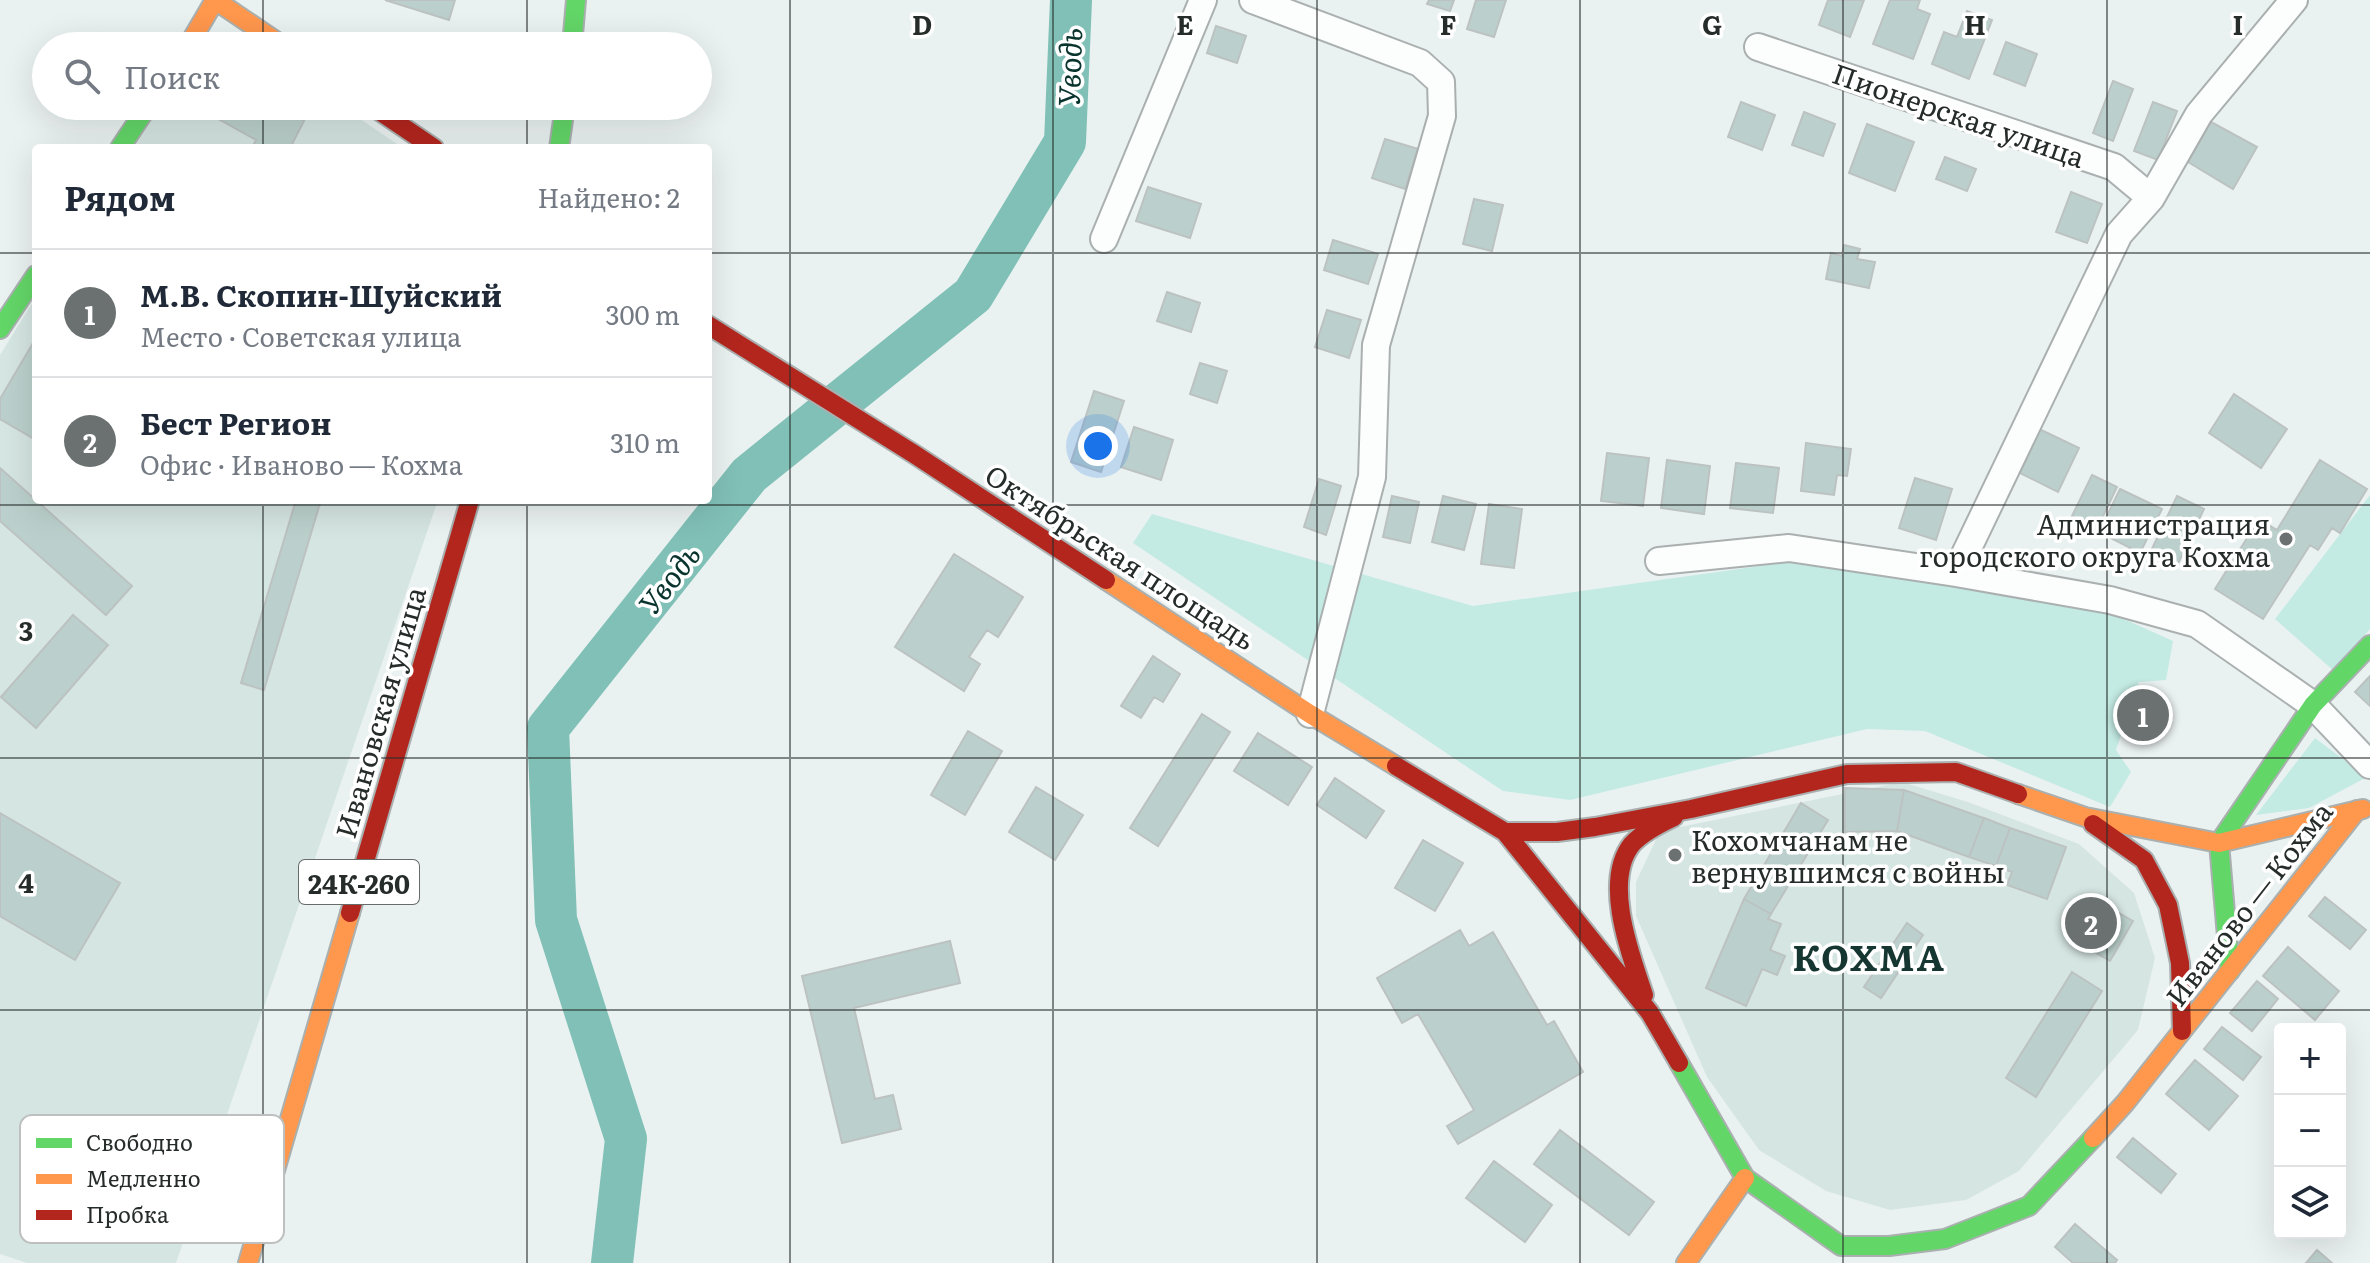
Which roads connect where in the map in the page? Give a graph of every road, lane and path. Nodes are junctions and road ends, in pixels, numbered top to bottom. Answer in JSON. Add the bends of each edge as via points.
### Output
{"nodes":[{"id":1,"x":215,"y":0,"type":"edge"},
{"id":2,"x":576,"y":0,"type":"edge"},
{"id":3,"x":1203,"y":0,"type":"edge"},
{"id":4,"x":1253,"y":0,"type":"edge"},
{"id":5,"x":2294,"y":0,"type":"edge"},
{"id":6,"x":196,"y":32,"type":"edge"},
{"id":7,"x":262,"y":32,"type":"edge"},
{"id":8,"x":573,"y":32,"type":"edge"},
{"id":9,"x":1758,"y":47,"type":"dead end"},
{"id":10,"x":139,"y":120,"type":"edge"},
{"id":11,"x":393,"y":120,"type":"edge"},
{"id":12,"x":563,"y":120,"type":"edge"},
{"id":13,"x":123,"y":144,"type":"edge"},
{"id":14,"x":428,"y":144,"type":"edge"},
{"id":15,"x":560,"y":144,"type":"edge"},
{"id":16,"x":2151,"y":198,"type":"junction"},
{"id":17,"x":1104,"y":239,"type":"dead end"},
{"id":18,"x":32,"y":281,"type":"edge"},
{"id":19,"x":712,"y":328,"type":"edge"},
{"id":20,"x":0,"y":329,"type":"edge"},
{"id":21,"x":469,"y":504,"type":"edge"},
{"id":22,"x":1659,"y":561,"type":"dead end"},
{"id":23,"x":1956,"y":573,"type":"junction"},
{"id":24,"x":2370,"y":645,"type":"edge"},
{"id":25,"x":2313,"y":705,"type":"junction"},
{"id":26,"x":1310,"y":714,"type":"junction"},
{"id":27,"x":2370,"y":765,"type":"edge"},
{"id":28,"x":1691,"y":809,"type":"junction"},
{"id":29,"x":2364,"y":809,"type":"edge"},
{"id":30,"x":2085,"y":817,"type":"junction"},
{"id":31,"x":1505,"y":832,"type":"junction"},
{"id":32,"x":2219,"y":843,"type":"junction"},
{"id":33,"x":2230,"y":971,"type":"junction"},
{"id":34,"x":1650,"y":1013,"type":"junction"},
{"id":35,"x":2182,"y":1031,"type":"junction"},
{"id":36,"x":284,"y":1139,"type":"edge"},
{"id":37,"x":1745,"y":1178,"type":"junction"},
{"id":38,"x":1945,"y":1239,"type":"junction"},
{"id":39,"x":254,"y":1243,"type":"edge"},
{"id":40,"x":1850,"y":1255,"type":"edge"},
{"id":41,"x":248,"y":1263,"type":"edge"},
{"id":42,"x":1686,"y":1263,"type":"edge"},
{"id":43,"x":1931,"y":1263,"type":"edge"}],
"edges":[{"from":1,"to":6,"type":"main road"},
{"from":1,"to":7,"type":"main road"},
{"from":2,"to":8,"type":"main road"},
{"from":3,"to":17,"type":"street"},
{"from":4,"to":26,"type":"street","via":[[1420,63],[1441,82],[1442,116],[1376,345],[1372,477]]},
{"from":5,"to":16,"type":"street","via":[[2199,114]]},
{"from":9,"to":16,"type":"street","name":"Пионерская улица","via":[[2114,167]]},
{"from":10,"to":13,"type":"main road"},
{"from":11,"to":14,"type":"main road"},
{"from":12,"to":15,"type":"main road"},
{"from":16,"to":23,"type":"street","via":[[2119,234]]},
{"from":18,"to":20,"type":"main road"},
{"from":19,"to":26,"type":"main road","name":"Октябрьская площадь"},
{"from":21,"to":36,"type":"main road","name":"Ивановская улица","number":"24К-260"},
{"from":22,"to":23,"type":"street","via":[[1789,548]]},
{"from":23,"to":25,"type":"street","via":[[2110,600],[2197,624]]},
{"from":24,"to":25,"type":"main road"},
{"from":25,"to":27,"type":"street"},
{"from":25,"to":32,"type":"main road"},
{"from":26,"to":31,"type":"main road","name":"Октябрьская площадь"},
{"from":28,"to":30,"type":"main road","via":[[1847,774],[1956,772]]},
{"from":28,"to":31,"type":"main road","via":[[1557,832]]},
{"from":28,"to":34,"type":"main road","via":[[1657,825],[1629,849],[1621,875],[1619,906]]},
{"from":29,"to":32,"type":"main road"},
{"from":29,"to":33,"type":"main road","name":"Иваново — Кохма"},
{"from":30,"to":32,"type":"main road"},
{"from":30,"to":35,"type":"main road","name":"Иваново — Кохма","via":[[2144,860],[2168,905],[2180,963]]},
{"from":31,"to":34,"type":"main road","name":"Иваново — Кохма"},
{"from":32,"to":33,"type":"main road"},
{"from":33,"to":35,"type":"main road","name":"Иваново — Кохма"},
{"from":34,"to":37,"type":"main road","name":"Иваново — Кохма"},
{"from":35,"to":38,"type":"main road","name":"Иваново — Кохма","via":[[2125,1103],[2029,1206]]},
{"from":37,"to":40,"type":"main road","name":"Иваново — Кохма"},
{"from":37,"to":42,"type":"main road"},
{"from":38,"to":40,"type":"main road","name":"Иваново — Кохма"},
{"from":38,"to":43,"type":"street"},
{"from":39,"to":41,"type":"main road","name":"Ивановская улица","number":"24К-260"}]}
